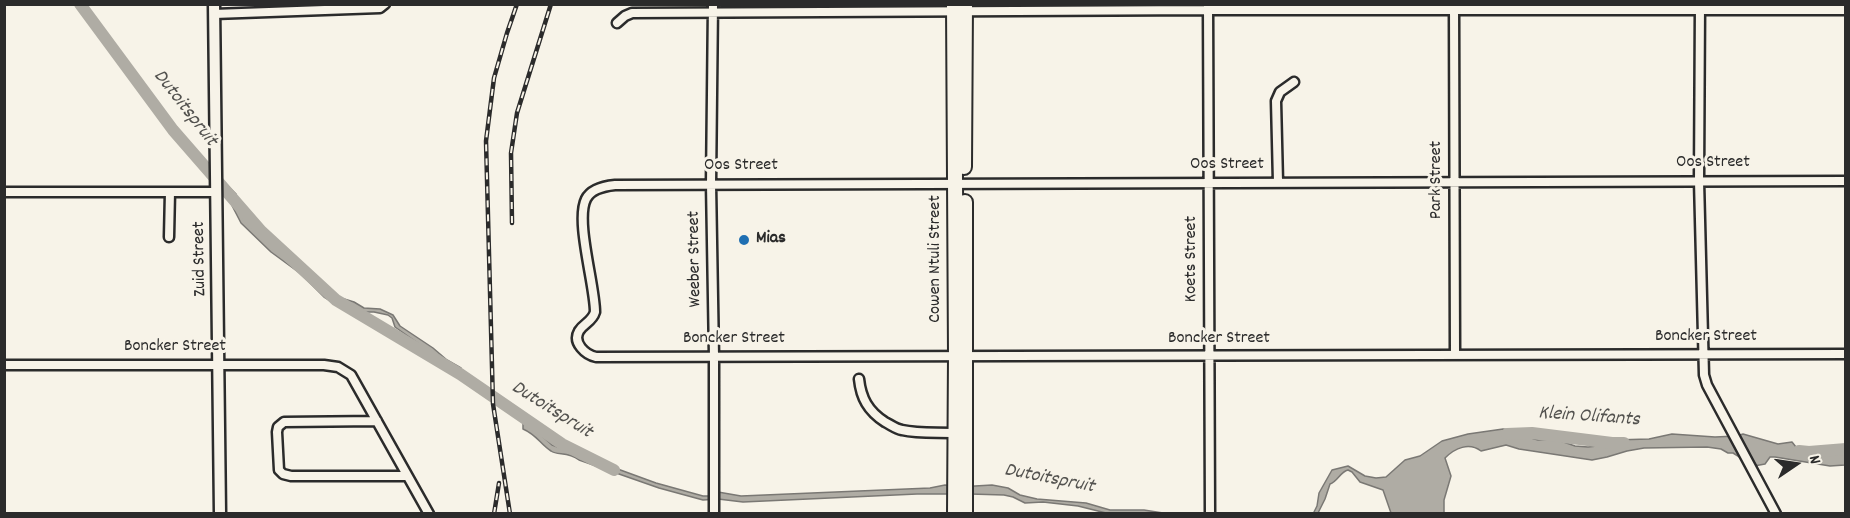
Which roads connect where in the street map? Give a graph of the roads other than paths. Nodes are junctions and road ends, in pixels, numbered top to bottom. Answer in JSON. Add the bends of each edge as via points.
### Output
{"nodes":[{"id":1,"x":386,"y":4,"type":"edge"},
{"id":2,"x":1208,"y":7,"type":"edge"},
{"id":3,"x":1454,"y":7,"type":"edge"},
{"id":4,"x":1700,"y":7,"type":"edge"},
{"id":5,"x":713,"y":8,"type":"edge"},
{"id":6,"x":960,"y":8,"type":"edge"},
{"id":7,"x":214,"y":9,"type":"edge"},
{"id":8,"x":1845,"y":10,"type":"edge"},
{"id":9,"x":616,"y":23,"type":"dead end"},
{"id":10,"x":1294,"y":82,"type":"dead end"},
{"id":11,"x":1455,"y":181,"type":"junction"},
{"id":12,"x":1699,"y":181,"type":"junction"},
{"id":13,"x":1845,"y":181,"type":"edge"},
{"id":14,"x":1278,"y":182,"type":"junction"},
{"id":15,"x":1209,"y":183,"type":"junction"},
{"id":16,"x":711,"y":184,"type":"junction"},
{"id":17,"x":960,"y":184,"type":"junction"},
{"id":18,"x":4,"y":192,"type":"edge"},
{"id":19,"x":170,"y":192,"type":"junction"},
{"id":20,"x":216,"y":192,"type":"junction"},
{"id":21,"x":169,"y":237,"type":"dead end"},
{"id":22,"x":1702,"y":354,"type":"junction"},
{"id":23,"x":1845,"y":354,"type":"edge"},
{"id":24,"x":1455,"y":355,"type":"junction"},
{"id":25,"x":594,"y":356,"type":"joint"},
{"id":26,"x":714,"y":356,"type":"junction"},
{"id":27,"x":961,"y":356,"type":"junction"},
{"id":28,"x":1210,"y":356,"type":"junction"},
{"id":29,"x":4,"y":365,"type":"edge"},
{"id":30,"x":219,"y":365,"type":"junction"},
{"id":31,"x":859,"y":379,"type":"dead end"},
{"id":32,"x":377,"y":421,"type":"junction"},
{"id":33,"x":955,"y":433,"type":"junction"},
{"id":34,"x":407,"y":476,"type":"junction"},
{"id":35,"x":960,"y":480,"type":"junction"},
{"id":36,"x":960,"y":495,"type":"junction"},
{"id":37,"x":714,"y":509,"type":"edge"},
{"id":38,"x":220,"y":513,"type":"edge"},
{"id":39,"x":429,"y":513,"type":"edge"},
{"id":40,"x":955,"y":513,"type":"edge"},
{"id":41,"x":965,"y":513,"type":"edge"},
{"id":42,"x":1210,"y":513,"type":"edge"},
{"id":43,"x":1776,"y":513,"type":"edge"}],
"edges":[{"from":1,"to":7,"type":"street","via":[[380,8]]},
{"from":2,"to":3,"type":"street"},
{"from":2,"to":6,"type":"street"},
{"from":2,"to":15,"type":"street","name":"Koets Street"},
{"from":3,"to":4,"type":"street"},
{"from":3,"to":11,"type":"street","name":"Park Street"},
{"from":4,"to":8,"type":"street"},
{"from":4,"to":12,"type":"street"},
{"from":5,"to":6,"type":"street"},
{"from":5,"to":9,"type":"street","via":[[632,13]]},
{"from":5,"to":16,"type":"street","name":"Weeber Street"},
{"from":6,"to":17,"type":"highway","name":"Cowen Ntuli Street"},
{"from":7,"to":20,"type":"street","name":"Zuid Street"},
{"from":10,"to":14,"type":"street","via":[[1280,92],[1276,101]]},
{"from":11,"to":12,"type":"street","name":"Oos Street"},
{"from":11,"to":14,"type":"street","name":"Oos Street"},
{"from":11,"to":24,"type":"street","name":"Park Street"},
{"from":12,"to":13,"type":"street","name":"Oos Street"},
{"from":12,"to":22,"type":"street"},
{"from":14,"to":15,"type":"street","name":"Oos Street"},
{"from":15,"to":17,"type":"street","name":"Oos Street"},
{"from":15,"to":28,"type":"street","name":"Koets Street"},
{"from":16,"to":17,"type":"street","name":"Oos Street"},
{"from":16,"to":25,"type":"street","name":"Oos Street","via":[[608,186],[586,198],[586,251],[595,312],[578,337],[581,348]]},
{"from":16,"to":26,"type":"street","name":"Weeber Street"},
{"from":17,"to":27,"type":"highway","name":"Cowen Ntuli Street"},
{"from":18,"to":19,"type":"street"},
{"from":19,"to":20,"type":"street"},
{"from":19,"to":21,"type":"street"},
{"from":20,"to":30,"type":"street","name":"Zuid Street"},
{"from":22,"to":23,"type":"street","name":"Boncker Street"},
{"from":22,"to":24,"type":"street","name":"Boncker Street"},
{"from":22,"to":43,"type":"street","via":[[1707,385]]},
{"from":24,"to":28,"type":"street","name":"Boncker Street"},
{"from":25,"to":26,"type":"street","name":"Boncker Street"},
{"from":26,"to":27,"type":"street","name":"Boncker Street"},
{"from":26,"to":37,"type":"street","name":"Weeber Street"},
{"from":27,"to":28,"type":"street","name":"Boncker Street"},
{"from":27,"to":33,"type":"highway","name":"Cowen Ntuli Street"},
{"from":27,"to":35,"type":"highway","name":"Cowen Ntuli Street"},
{"from":28,"to":42,"type":"street","name":"Koets Street"},
{"from":29,"to":30,"type":"street","name":"Boncker Street"},
{"from":30,"to":32,"type":"street","name":"Boncker Street","via":[[332,365],[351,375]]},
{"from":30,"to":38,"type":"street","name":"Zuid Street"},
{"from":31,"to":33,"type":"street","via":[[867,408],[895,427]]},
{"from":32,"to":34,"type":"street"},
{"from":32,"to":34,"type":"street","via":[[284,422],[277,432],[279,470],[291,476]]},
{"from":33,"to":35,"type":"highway","name":"Cowen Ntuli Street"},
{"from":34,"to":39,"type":"street"},
{"from":35,"to":36,"type":"highway","name":"Cowen Ntuli Street"},
{"from":36,"to":40,"type":"highway","name":"Cowen Ntuli Street"},
{"from":36,"to":41,"type":"highway","name":"Cowen Ntuli Street"}]}
